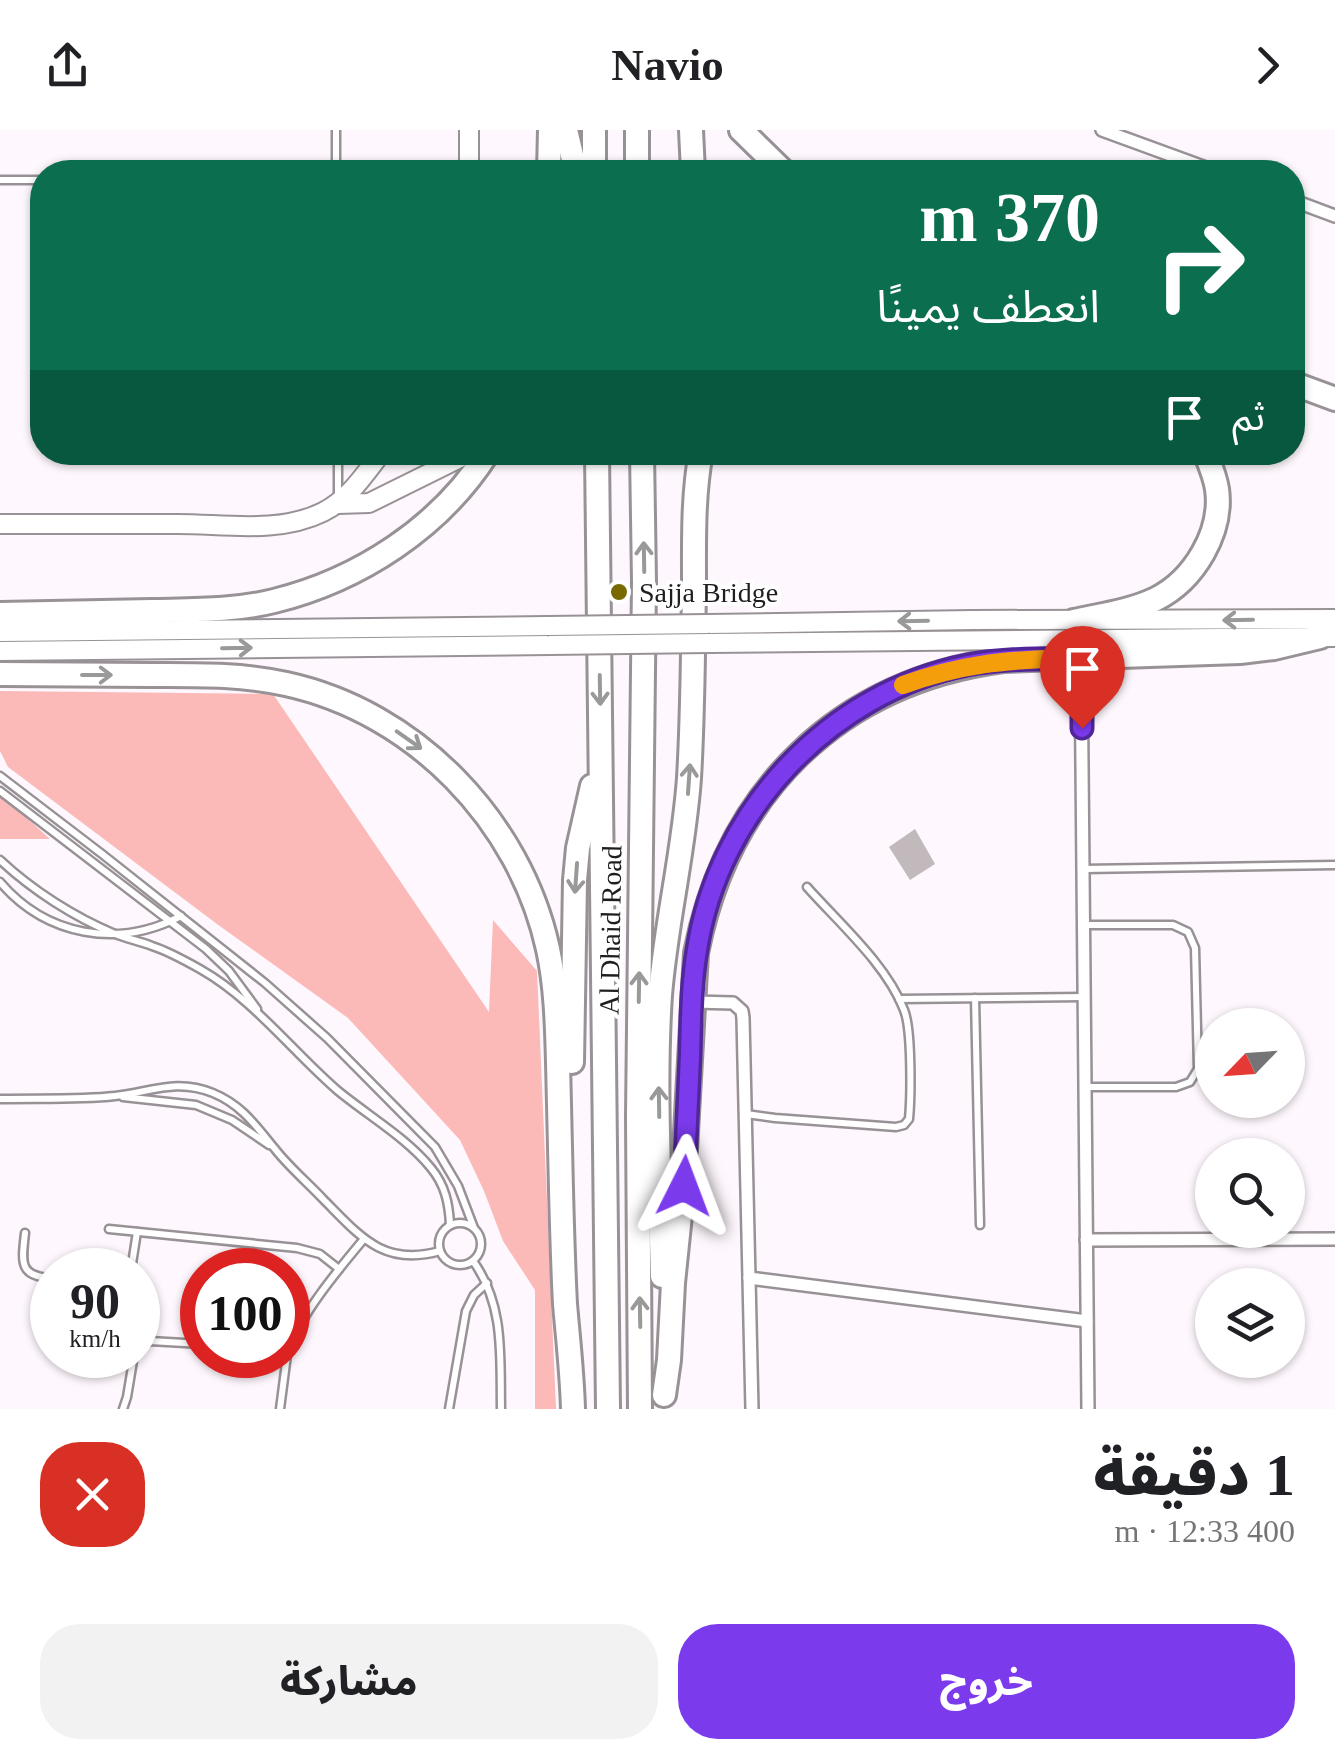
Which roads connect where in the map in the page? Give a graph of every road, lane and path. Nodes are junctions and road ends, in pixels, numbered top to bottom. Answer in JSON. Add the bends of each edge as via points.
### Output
{"nodes":[{"id":1,"x":336,"y":130,"type":"edge"},
{"id":2,"x":469,"y":130,"type":"edge"},
{"id":3,"x":550,"y":130,"type":"edge"},
{"id":4,"x":566,"y":130,"type":"edge"},
{"id":5,"x":594,"y":130,"type":"edge"},
{"id":6,"x":637,"y":130,"type":"edge"},
{"id":7,"x":692,"y":130,"type":"edge"},
{"id":8,"x":742,"y":130,"type":"edge"},
{"id":9,"x":1102,"y":130,"type":"edge"},
{"id":10,"x":336,"y":160,"type":"edge"},
{"id":11,"x":469,"y":160,"type":"edge"},
{"id":12,"x":549,"y":160,"type":"edge"},
{"id":13,"x":573,"y":160,"type":"edge"},
{"id":14,"x":594,"y":160,"type":"edge"},
{"id":15,"x":637,"y":160,"type":"edge"},
{"id":16,"x":693,"y":160,"type":"edge"},
{"id":17,"x":772,"y":160,"type":"edge"},
{"id":18,"x":1185,"y":160,"type":"edge"},
{"id":19,"x":0,"y":180,"type":"edge"},
{"id":20,"x":30,"y":180,"type":"edge"},
{"id":21,"x":1305,"y":205,"type":"edge"},
{"id":22,"x":1335,"y":216,"type":"edge"},
{"id":23,"x":1305,"y":388,"type":"edge"},
{"id":24,"x":1335,"y":399,"type":"edge"},
{"id":25,"x":338,"y":465,"type":"edge"},
{"id":26,"x":372,"y":465,"type":"edge"},
{"id":27,"x":446,"y":465,"type":"edge"},
{"id":28,"x":478,"y":465,"type":"edge"},
{"id":29,"x":597,"y":465,"type":"edge"},
{"id":30,"x":642,"y":465,"type":"edge"},
{"id":31,"x":697,"y":465,"type":"edge"},
{"id":32,"x":1211,"y":465,"type":"edge"},
{"id":33,"x":338,"y":504,"type":"junction"},
{"id":34,"x":0,"y":524,"type":"edge"},
{"id":35,"x":0,"y":614,"type":"edge"},
{"id":36,"x":1074,"y":622,"type":"junction"},
{"id":37,"x":1330,"y":631,"type":"edge"},
{"id":38,"x":0,"y":632,"type":"edge"},
{"id":39,"x":709,"y":634,"type":"junction"},
{"id":40,"x":549,"y":636,"type":"junction"},
{"id":41,"x":0,"y":651,"type":"edge"},
{"id":42,"x":1082,"y":658,"type":"junction"},
{"id":43,"x":0,"y":674,"type":"edge"},
{"id":44,"x":601,"y":748,"type":"junction"},
{"id":45,"x":0,"y":776,"type":"edge"},
{"id":46,"x":0,"y":791,"type":"edge"},
{"id":47,"x":0,"y":860,"type":"edge"},
{"id":48,"x":1335,"y":865,"type":"edge"},
{"id":49,"x":1082,"y":869,"type":"junction"},
{"id":50,"x":0,"y":882,"type":"edge"},
{"id":51,"x":807,"y":887,"type":"dead end"},
{"id":52,"x":181,"y":916,"type":"junction"},
{"id":53,"x":169,"y":922,"type":"junction"},
{"id":54,"x":1082,"y":925,"type":"junction"},
{"id":55,"x":116,"y":935,"type":"junction"},
{"id":56,"x":1083,"y":997,"type":"junction"},
{"id":57,"x":975,"y":998,"type":"junction"},
{"id":58,"x":899,"y":999,"type":"junction"},
{"id":59,"x":692,"y":1002,"type":"junction"},
{"id":60,"x":265,"y":1021,"type":"junction"},
{"id":61,"x":1084,"y":1087,"type":"junction"},
{"id":62,"x":116,"y":1096,"type":"junction"},
{"id":63,"x":0,"y":1098,"type":"edge"},
{"id":64,"x":745,"y":1114,"type":"junction"},
{"id":65,"x":276,"y":1150,"type":"junction"},
{"id":66,"x":450,"y":1225,"type":"junction"},
{"id":67,"x":980,"y":1225,"type":"dead end"},
{"id":68,"x":474,"y":1228,"type":"junction"},
{"id":69,"x":110,"y":1229,"type":"dead end"},
{"id":70,"x":137,"y":1232,"type":"junction"},
{"id":71,"x":25,"y":1233,"type":"dead end"},
{"id":72,"x":1335,"y":1238,"type":"edge"},
{"id":73,"x":363,"y":1240,"type":"junction"},
{"id":74,"x":1086,"y":1240,"type":"junction"},
{"id":75,"x":134,"y":1248,"type":"edge"},
{"id":76,"x":440,"y":1251,"type":"junction"},
{"id":77,"x":472,"y":1261,"type":"junction"},
{"id":78,"x":339,"y":1269,"type":"junction"},
{"id":79,"x":30,"y":1273,"type":"edge"},
{"id":80,"x":749,"y":1278,"type":"junction"},
{"id":81,"x":487,"y":1283,"type":"junction"},
{"id":82,"x":310,"y":1311,"type":"edge"},
{"id":83,"x":1087,"y":1321,"type":"junction"},
{"id":84,"x":572,"y":1364,"type":"junction"},
{"id":85,"x":130,"y":1378,"type":"edge"},
{"id":86,"x":284,"y":1378,"type":"edge"},
{"id":87,"x":665,"y":1402,"type":"edge"},
{"id":88,"x":123,"y":1409,"type":"edge"},
{"id":89,"x":280,"y":1409,"type":"edge"},
{"id":90,"x":449,"y":1409,"type":"edge"},
{"id":91,"x":501,"y":1409,"type":"edge"},
{"id":92,"x":573,"y":1409,"type":"edge"},
{"id":93,"x":608,"y":1409,"type":"edge"},
{"id":94,"x":640,"y":1409,"type":"edge"},
{"id":95,"x":752,"y":1409,"type":"edge"},
{"id":96,"x":1088,"y":1409,"type":"edge"}],
"edges":[{"from":1,"to":10,"type":"lane"},
{"from":2,"to":11,"type":"main road"},
{"from":3,"to":12,"type":"highway"},
{"from":4,"to":13,"type":"highway"},
{"from":5,"to":14,"type":"highway"},
{"from":6,"to":15,"type":"highway"},
{"from":7,"to":16,"type":"highway"},
{"from":8,"to":17,"type":"highway"},
{"from":9,"to":18,"type":"street"},
{"from":19,"to":20,"type":"lane"},
{"from":21,"to":22,"type":"street"},
{"from":23,"to":24,"type":"highway"},
{"from":25,"to":33,"type":"lane"},
{"from":26,"to":33,"type":"main road"},
{"from":27,"to":33,"type":"main road","via":[[369,503]]},
{"from":28,"to":35,"type":"highway","via":[[413,534],[322,587],[220,610]]},
{"from":29,"to":44,"type":"highway","name":"Al Dhaid Road","one_way":true},
{"from":94,"to":30,"type":"highway","name":"Al Dhaid Road","one_way":true},
{"from":87,"to":31,"type":"highway","one_way":true,"via":[[659,1039],[689,779]]},
{"from":32,"to":36,"type":"highway","via":[[1216,514],[1192,570],[1161,596]]},
{"from":33,"to":34,"type":"main road","via":[[278,525]]},
{"from":37,"to":36,"type":"main road","one_way":true},
{"from":36,"to":39,"type":"main road","one_way":true,"via":[[972,620]]},
{"from":37,"to":39,"type":"main road"},
{"from":37,"to":42,"type":"highway","via":[[1240,652]]},
{"from":38,"to":40,"type":"main road"},
{"from":39,"to":40,"type":"main road","bridge":true},
{"from":41,"to":40,"type":"main road","one_way":true},
{"from":42,"to":49,"type":"street"},
{"from":42,"to":59,"type":"highway","via":[[1003,660],[935,674],[873,700],[806,748],[750,812],[721,866],[702,924]]},
{"from":43,"to":84,"type":"highway","one_way":true,"via":[[222,675],[291,685],[388,725],[469,793],[518,866],[548,948]]},
{"from":44,"to":84,"type":"highway","one_way":true,"via":[[575,880]]},
{"from":44,"to":93,"type":"highway","name":"Al Dhaid Road"},
{"from":45,"to":52,"type":"lane"},
{"from":46,"to":53,"type":"lane"},
{"from":47,"to":55,"type":"lane","via":[[50,899]]},
{"from":48,"to":49,"type":"lane"},
{"from":49,"to":54,"type":"street"},
{"from":50,"to":55,"type":"lane","via":[[50,922]]},
{"from":51,"to":58,"type":"lane"},
{"from":52,"to":53,"type":"lane"},
{"from":52,"to":68,"type":"lane","via":[[296,1010],[419,1130],[448,1166]]},
{"from":53,"to":55,"type":"lane"},
{"from":53,"to":60,"type":"lane","via":[[229,971]]},
{"from":54,"to":56,"type":"street"},
{"from":54,"to":61,"type":"lane","via":[[1173,925],[1188,932],[1195,948],[1198,1069],[1176,1087]]},
{"from":55,"to":60,"type":"lane","via":[[204,971]]},
{"from":56,"to":57,"type":"lane"},
{"from":56,"to":61,"type":"street"},
{"from":57,"to":58,"type":"lane"},
{"from":57,"to":67,"type":"lane"},
{"from":58,"to":64,"type":"lane","via":[[908,1026],[910,1115],[904,1126]]},
{"from":59,"to":64,"type":"street","via":[[733,1003],[742,1011]]},
{"from":59,"to":87,"type":"highway"},
{"from":60,"to":66,"type":"lane","via":[[429,1165],[444,1190]]},
{"from":61,"to":74,"type":"street"},
{"from":62,"to":63,"type":"lane"},
{"from":62,"to":65,"type":"lane","via":[[214,1112]]},
{"from":62,"to":65,"type":"lane","via":[[174,1086],[211,1092],[244,1111]]},
{"from":64,"to":80,"type":"street"},
{"from":65,"to":73,"type":"lane"},
{"from":66,"to":68,"type":"lane"},
{"from":66,"to":76,"type":"lane","via":[[440,1236]]},
{"from":68,"to":77,"type":"lane","via":[[480,1248]]},
{"from":69,"to":70,"type":"lane"},
{"from":70,"to":75,"type":"lane"},
{"from":70,"to":78,"type":"lane","via":[[308,1250]]},
{"from":71,"to":79,"type":"lane","via":[[22,1258]]},
{"from":72,"to":74,"type":"street"},
{"from":73,"to":76,"type":"lane","via":[[400,1255]]},
{"from":73,"to":78,"type":"lane"},
{"from":74,"to":83,"type":"street"},
{"from":76,"to":77,"type":"lane","via":[[456,1265]]},
{"from":77,"to":81,"type":"lane"},
{"from":78,"to":82,"type":"lane"},
{"from":80,"to":83,"type":"street"},
{"from":80,"to":95,"type":"street"},
{"from":81,"to":90,"type":"lane","via":[[466,1311]]},
{"from":81,"to":91,"type":"lane","via":[[498,1322]]},
{"from":83,"to":96,"type":"street"},
{"from":84,"to":92,"type":"highway"},
{"from":85,"to":88,"type":"lane"},
{"from":86,"to":89,"type":"lane"}]}
